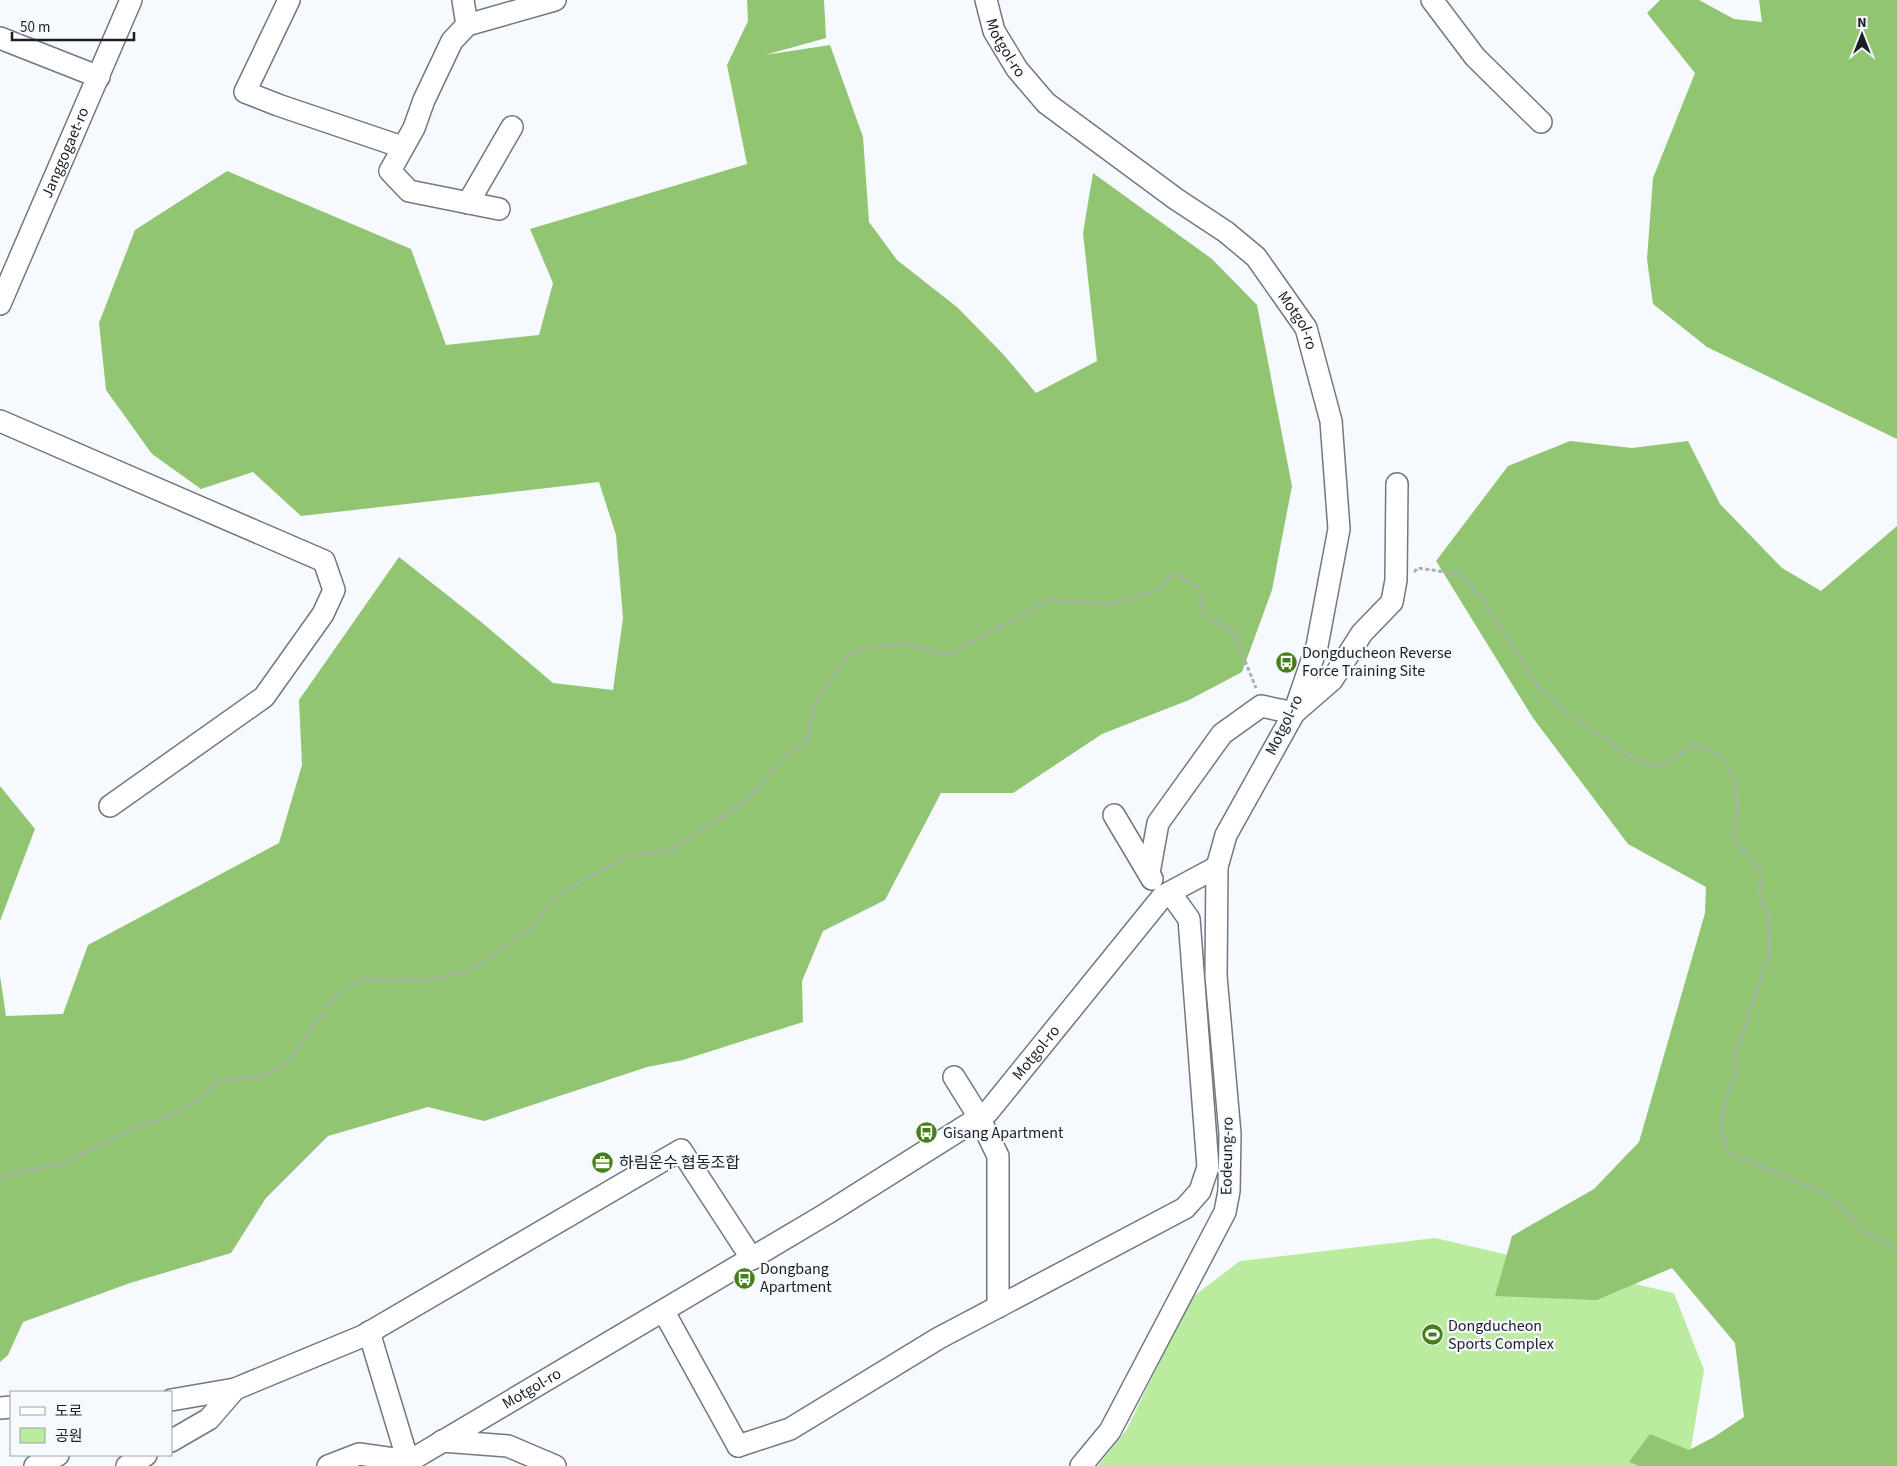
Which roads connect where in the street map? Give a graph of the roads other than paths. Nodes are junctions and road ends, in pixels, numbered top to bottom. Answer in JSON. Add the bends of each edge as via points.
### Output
{"nodes":[{"id":1,"x":131,"y":0,"type":"edge"},
{"id":2,"x":289,"y":0,"type":"edge"},
{"id":3,"x":463,"y":0,"type":"edge"},
{"id":4,"x":555,"y":0,"type":"edge"},
{"id":5,"x":986,"y":0,"type":"edge"},
{"id":6,"x":1432,"y":0,"type":"edge"},
{"id":7,"x":530,"y":3,"type":"edge"},
{"id":8,"x":467,"y":25,"type":"junction"},
{"id":9,"x":0,"y":38,"type":"edge"},
{"id":10,"x":98,"y":77,"type":"junction"},
{"id":11,"x":1541,"y":122,"type":"dead end"},
{"id":12,"x":512,"y":128,"type":"dead end"},
{"id":13,"x":402,"y":147,"type":"junction"},
{"id":14,"x":468,"y":203,"type":"junction"},
{"id":15,"x":499,"y":210,"type":"dead end"},
{"id":16,"x":0,"y":304,"type":"edge"},
{"id":17,"x":0,"y":421,"type":"edge"},
{"id":18,"x":1397,"y":484,"type":"dead end"},
{"id":19,"x":1294,"y":713,"type":"junction"},
{"id":20,"x":110,"y":806,"type":"dead end"},
{"id":21,"x":1114,"y":815,"type":"dead end"},
{"id":22,"x":1217,"y":867,"type":"junction"},
{"id":23,"x":1149,"y":873,"type":"junction"},
{"id":24,"x":1167,"y":895,"type":"junction"},
{"id":25,"x":954,"y":1077,"type":"dead end"},
{"id":26,"x":979,"y":1117,"type":"junction"},
{"id":27,"x":752,"y":1259,"type":"junction"},
{"id":28,"x":998,"y":1307,"type":"junction"},
{"id":29,"x":664,"y":1312,"type":"junction"},
{"id":30,"x":369,"y":1332,"type":"junction"},
{"id":31,"x":234,"y":1389,"type":"junction"},
{"id":32,"x":172,"y":1400,"type":"edge"},
{"id":33,"x":172,"y":1440,"type":"edge"},
{"id":34,"x":442,"y":1441,"type":"junction"},
{"id":35,"x":56,"y":1456,"type":"edge"},
{"id":36,"x":144,"y":1456,"type":"edge"},
{"id":37,"x":738,"y":1456,"type":"edge"},
{"id":38,"x":404,"y":1463,"type":"edge"},
{"id":39,"x":36,"y":1466,"type":"edge"},
{"id":40,"x":127,"y":1466,"type":"edge"},
{"id":41,"x":328,"y":1466,"type":"edge"},
{"id":42,"x":555,"y":1466,"type":"edge"},
{"id":43,"x":1081,"y":1466,"type":"edge"}],
"edges":[{"from":1,"to":10,"type":"street","name":"Janggogaet-ro"},
{"from":2,"to":13,"type":"street","via":[[245,92]]},
{"from":3,"to":8,"type":"street"},
{"from":4,"to":7,"type":"street"},
{"from":5,"to":19,"type":"street","name":"Motgol-ro","via":[[994,31],[1017,68],[1046,103],[1256,257],[1306,328],[1331,421],[1339,528],[1316,646]]},
{"from":6,"to":11,"type":"street","via":[[1475,57]]},
{"from":7,"to":8,"type":"street"},
{"from":8,"to":13,"type":"street","via":[[452,41],[414,128]]},
{"from":9,"to":10,"type":"street"},
{"from":10,"to":16,"type":"street","name":"Janggogaet-ro"},
{"from":12,"to":14,"type":"street"},
{"from":13,"to":14,"type":"street","via":[[390,171],[409,191]]},
{"from":14,"to":15,"type":"street"},
{"from":17,"to":20,"type":"street","via":[[324,561],[334,590],[323,614],[264,697]]},
{"from":18,"to":19,"type":"street","via":[[1392,602],[1362,632],[1332,680]]},
{"from":19,"to":22,"type":"street","name":"Motgol-ro","via":[[1226,835]]},
{"from":19,"to":23,"type":"street","via":[[1262,706],[1222,734],[1158,823]]},
{"from":21,"to":23,"type":"street"},
{"from":22,"to":24,"type":"street","name":"Motgol-ro"},
{"from":22,"to":43,"type":"street","name":"Eodeung-ro","via":[[1216,976],[1230,1134],[1226,1205],[1187,1287],[1110,1431]]},
{"from":23,"to":24,"type":"street"},
{"from":24,"to":26,"type":"street","name":"Motgol-ro","via":[[988,1112]]},
{"from":24,"to":28,"type":"street","via":[[1188,919],[1208,1167],[1200,1191],[1185,1208]]},
{"from":25,"to":26,"type":"street"},
{"from":26,"to":27,"type":"street","name":"Motgol-ro"},
{"from":26,"to":28,"type":"street","via":[[998,1156]]},
{"from":27,"to":29,"type":"street","name":"Motgol-ro"},
{"from":27,"to":30,"type":"street","via":[[681,1150]]},
{"from":28,"to":37,"type":"street"},
{"from":29,"to":34,"type":"street","name":"Motgol-ro"},
{"from":29,"to":37,"type":"street"},
{"from":30,"to":31,"type":"street"},
{"from":30,"to":38,"type":"street"},
{"from":31,"to":32,"type":"street"},
{"from":31,"to":33,"type":"street","via":[[209,1419]]},
{"from":34,"to":38,"type":"street","name":"Motgol-ro"},
{"from":34,"to":42,"type":"street","via":[[508,1446]]},
{"from":35,"to":39,"type":"street"},
{"from":36,"to":40,"type":"street"},
{"from":38,"to":41,"type":"street","via":[[359,1454]]}]}
